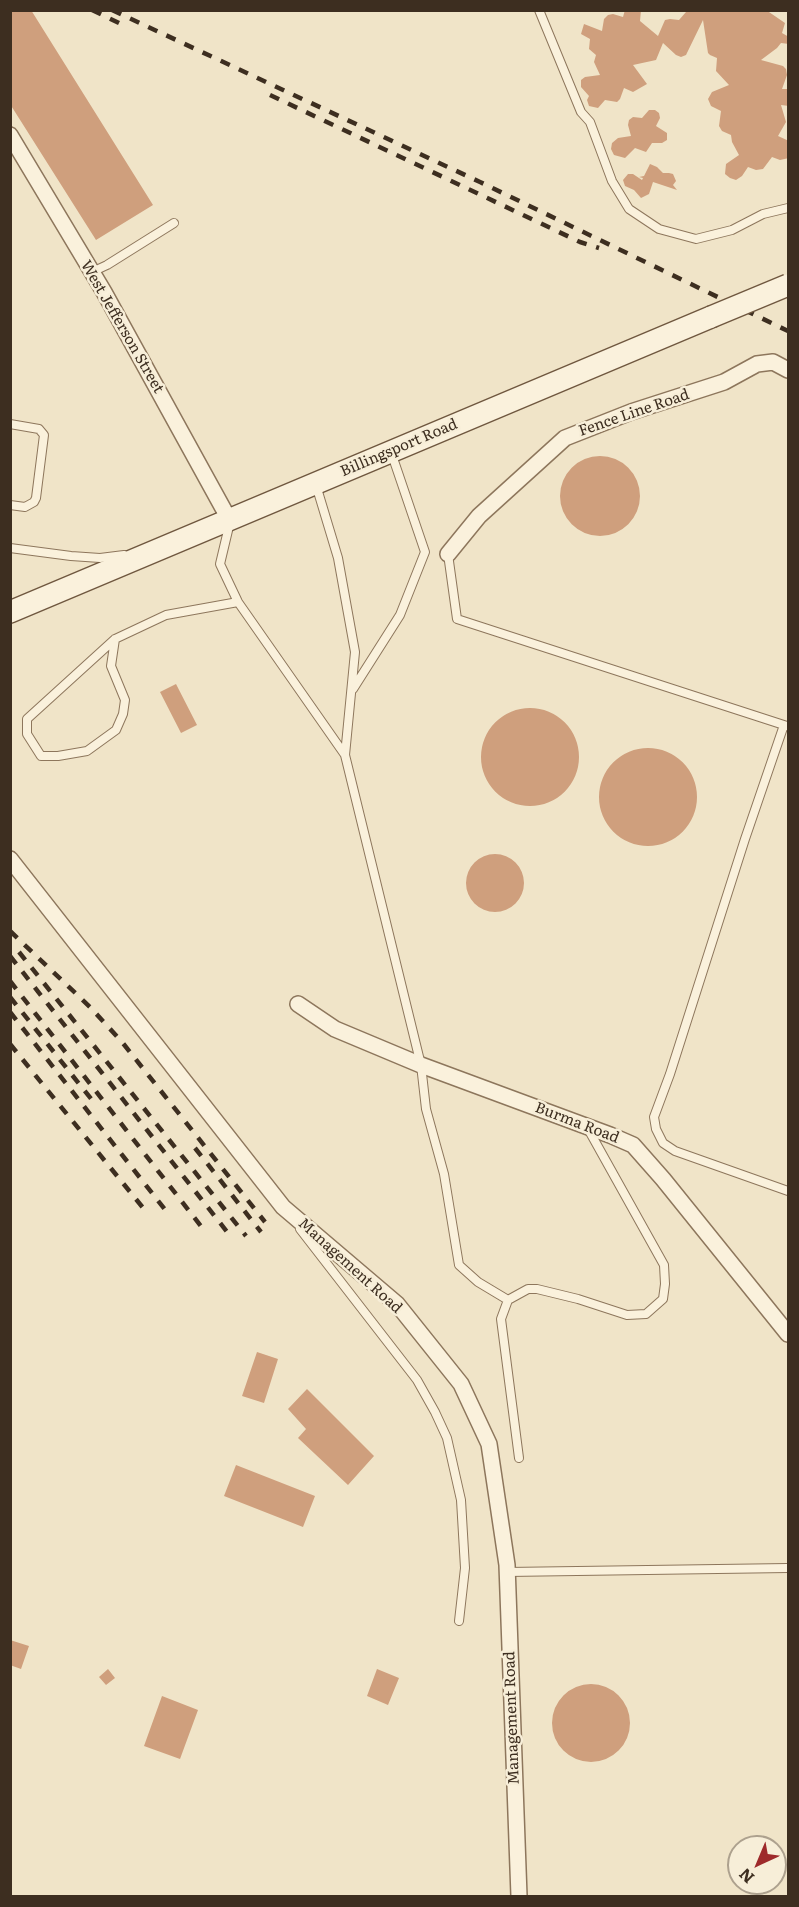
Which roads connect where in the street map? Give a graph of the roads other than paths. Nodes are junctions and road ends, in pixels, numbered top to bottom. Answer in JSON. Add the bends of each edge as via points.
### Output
{"nodes":[{"id":1,"x":539,"y":10,"type":"edge"},
{"id":2,"x":10,"y":135,"type":"edge"},
{"id":3,"x":789,"y":208,"type":"edge"},
{"id":4,"x":174,"y":223,"type":"dead end"},
{"id":5,"x":92,"y":272,"type":"junction"},
{"id":6,"x":789,"y":285,"type":"edge"},
{"id":7,"x":789,"y":370,"type":"edge"},
{"id":8,"x":10,"y":424,"type":"edge"},
{"id":9,"x":390,"y":451,"type":"junction"},
{"id":10,"x":316,"y":484,"type":"junction"},
{"id":11,"x":10,"y":505,"type":"edge"},
{"id":12,"x":231,"y":521,"type":"junction"},
{"id":13,"x":10,"y":548,"type":"edge"},
{"id":14,"x":152,"y":553,"type":"junction"},
{"id":15,"x":448,"y":554,"type":"joint"},
{"id":16,"x":238,"y":603,"type":"junction"},
{"id":17,"x":10,"y":612,"type":"edge"},
{"id":18,"x":115,"y":639,"type":"junction"},
{"id":19,"x":351,"y":693,"type":"junction"},
{"id":20,"x":786,"y":725,"type":"edge"},
{"id":21,"x":345,"y":754,"type":"junction"},
{"id":22,"x":10,"y":859,"type":"edge"},
{"id":23,"x":298,"y":1004,"type":"dead end"},
{"id":24,"x":421,"y":1065,"type":"junction"},
{"id":25,"x":586,"y":1126,"type":"junction"},
{"id":26,"x":789,"y":1191,"type":"edge"},
{"id":27,"x":283,"y":1207,"type":"junction"},
{"id":28,"x":508,"y":1300,"type":"junction"},
{"id":29,"x":789,"y":1334,"type":"edge"},
{"id":30,"x":519,"y":1458,"type":"dead end"},
{"id":31,"x":789,"y":1568,"type":"edge"},
{"id":32,"x":507,"y":1572,"type":"junction"},
{"id":33,"x":459,"y":1621,"type":"dead end"},
{"id":34,"x":519,"y":1896,"type":"edge"}],
"edges":[{"from":1,"to":3,"type":"lane","via":[[612,181],[629,209],[659,229],[696,239]]},
{"from":2,"to":5,"type":"street","name":"West Jefferson Street"},
{"from":4,"to":5,"type":"lane"},
{"from":5,"to":12,"type":"street","name":"West Jefferson Street"},
{"from":6,"to":9,"type":"street","name":"Billingsport Road","bridge":true},
{"from":7,"to":15,"type":"street","name":"Fence Line Road","via":[[773,362],[757,364],[724,382],[565,438],[479,516]]},
{"from":8,"to":11,"type":"lane","via":[[39,429],[44,435],[36,498],[25,507]]},
{"from":9,"to":10,"type":"street","name":"Billingsport Road"},
{"from":9,"to":19,"type":"lane","via":[[425,552],[400,615]]},
{"from":10,"to":12,"type":"street","name":"Billingsport Road"},
{"from":10,"to":19,"type":"lane","via":[[338,558],[355,652]]},
{"from":12,"to":14,"type":"street","name":"Billingsport Road"},
{"from":12,"to":16,"type":"lane","via":[[220,564]]},
{"from":13,"to":14,"type":"lane","via":[[100,558]]},
{"from":14,"to":17,"type":"street","name":"Billingsport Road"},
{"from":15,"to":20,"type":"lane","via":[[457,619]]},
{"from":16,"to":18,"type":"lane","via":[[166,615]]},
{"from":16,"to":21,"type":"lane"},
{"from":18,"to":18,"type":"lane","via":[[27,719],[27,734],[41,756],[87,751],[116,730],[125,700],[111,666]]},
{"from":19,"to":21,"type":"lane"},
{"from":20,"to":26,"type":"lane","via":[[654,1116],[663,1143],[675,1151]]},
{"from":21,"to":24,"type":"lane"},
{"from":22,"to":27,"type":"street","name":"Management Road"},
{"from":23,"to":24,"type":"street","name":"Burma Road","via":[[334,1029]]},
{"from":24,"to":25,"type":"street","name":"Burma Road"},
{"from":24,"to":28,"type":"lane","via":[[426,1109],[444,1174],[459,1265]]},
{"from":25,"to":28,"type":"lane","via":[[664,1265],[663,1299],[646,1314],[627,1315],[537,1289],[528,1289]]},
{"from":25,"to":29,"type":"street","name":"Burma Road","via":[[633,1145]]},
{"from":27,"to":32,"type":"street","name":"Management Road","via":[[397,1304],[461,1384],[489,1444]]},
{"from":27,"to":33,"type":"lane","via":[[417,1380],[447,1438],[461,1500],[465,1568]]},
{"from":28,"to":30,"type":"lane","via":[[501,1319]]},
{"from":31,"to":32,"type":"lane"},
{"from":32,"to":34,"type":"street","name":"Management Road"}]}
